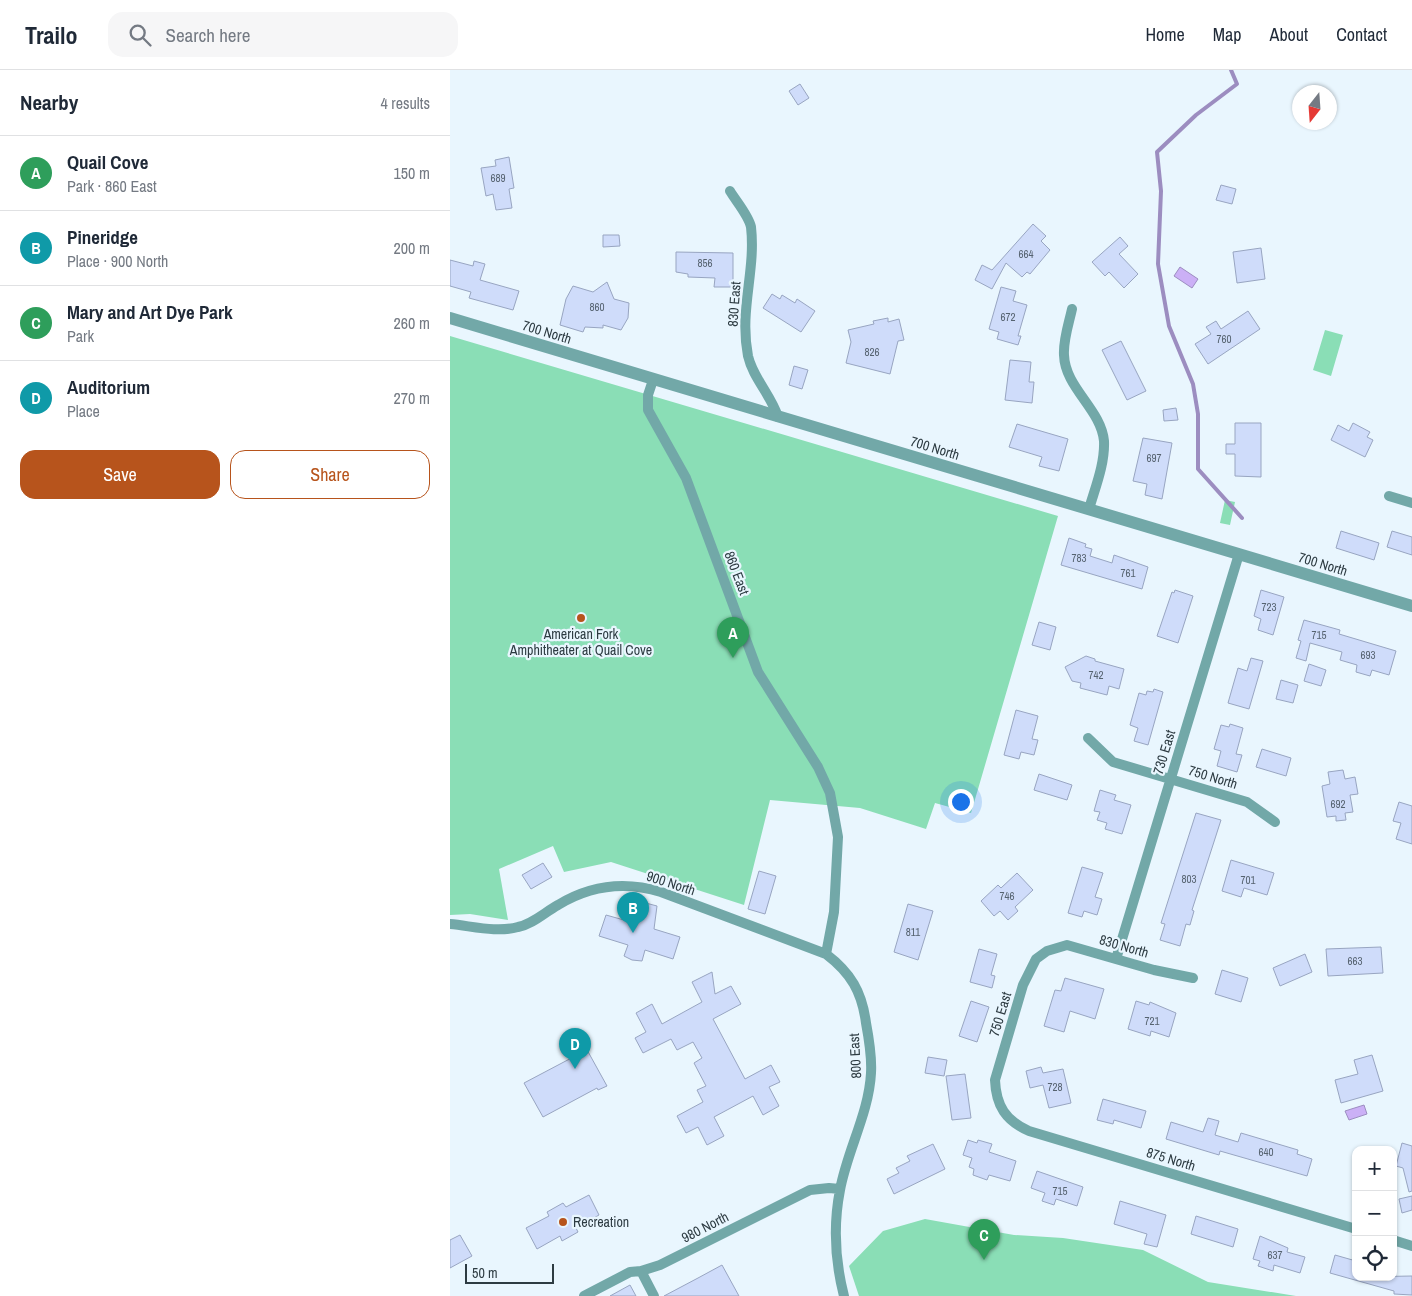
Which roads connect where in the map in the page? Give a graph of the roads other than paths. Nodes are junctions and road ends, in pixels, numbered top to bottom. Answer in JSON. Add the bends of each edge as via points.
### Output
{"nodes":[{"id":1,"x":730,"y":191,"type":"dead end"},
{"id":2,"x":1072,"y":309,"type":"dead end"},
{"id":3,"x":450,"y":318,"type":"edge"},
{"id":4,"x":653,"y":380,"type":"junction"},
{"id":5,"x":778,"y":417,"type":"junction"},
{"id":6,"x":1390,"y":496,"type":"dead end"},
{"id":7,"x":1412,"y":503,"type":"edge"},
{"id":8,"x":1089,"y":509,"type":"junction"},
{"id":9,"x":1239,"y":554,"type":"junction"},
{"id":10,"x":1412,"y":606,"type":"edge"},
{"id":11,"x":1088,"y":738,"type":"dead end"},
{"id":12,"x":1170,"y":779,"type":"junction"},
{"id":13,"x":1275,"y":822,"type":"dead end"},
{"id":14,"x":450,"y":924,"type":"edge"},
{"id":15,"x":1047,"y":951,"type":"joint"},
{"id":16,"x":826,"y":954,"type":"junction"},
{"id":17,"x":1116,"y":959,"type":"junction"},
{"id":18,"x":1193,"y":978,"type":"dead end"},
{"id":19,"x":996,"y":1093,"type":"joint"},
{"id":20,"x":840,"y":1190,"type":"junction"},
{"id":21,"x":1352,"y":1228,"type":"edge"},
{"id":22,"x":1397,"y":1241,"type":"edge"},
{"id":23,"x":1412,"y":1246,"type":"edge"},
{"id":24,"x":641,"y":1272,"type":"junction"},
{"id":25,"x":584,"y":1296,"type":"edge"},
{"id":26,"x":654,"y":1296,"type":"edge"},
{"id":27,"x":844,"y":1296,"type":"edge"}],
"edges":[{"from":1,"to":5,"type":"street","name":"830 East","via":[[751,225],[752,260],[745,315],[748,356]]},
{"from":2,"to":8,"type":"street","via":[[1064,355],[1067,371],[1097,420],[1104,440],[1102,464]]},
{"from":3,"to":4,"type":"street","name":"700 North"},
{"from":4,"to":5,"type":"street","name":"700 North"},
{"from":4,"to":16,"type":"street","name":"860 East","via":[[648,410],[686,478],[758,672],[825,781],[838,826],[834,912]]},
{"from":5,"to":8,"type":"street","name":"700 North"},
{"from":6,"to":7,"type":"street"},
{"from":8,"to":9,"type":"street","name":"700 North"},
{"from":9,"to":10,"type":"street","name":"700 North"},
{"from":9,"to":12,"type":"street","name":"730 East"},
{"from":11,"to":12,"type":"street","name":"750 North","via":[[1113,762]]},
{"from":12,"to":13,"type":"street","name":"750 North","via":[[1247,802]]},
{"from":12,"to":17,"type":"street","name":"730 East"},
{"from":14,"to":16,"type":"street","name":"900 North","via":[[498,929],[519,927],[579,894],[605,886],[634,886],[661,892]]},
{"from":15,"to":17,"type":"street","name":"830 North","via":[[1067,945]]},
{"from":15,"to":19,"type":"street","name":"750 East","via":[[1036,959],[1023,985],[995,1080]]},
{"from":16,"to":20,"type":"street","name":"800 East","via":[[844,969],[860,994],[871,1072],[867,1098]]},
{"from":17,"to":18,"type":"street","name":"830 North"},
{"from":19,"to":21,"type":"street","name":"875 North","via":[[1008,1118],[1029,1131]]},
{"from":20,"to":24,"type":"street","name":"980 North","via":[[810,1190]]},
{"from":20,"to":27,"type":"street","name":"800 East","via":[[835,1240]]},
{"from":22,"to":23,"type":"street"},
{"from":24,"to":25,"type":"street","name":"980 North","via":[[630,1272]]},
{"from":24,"to":26,"type":"street"}]}
